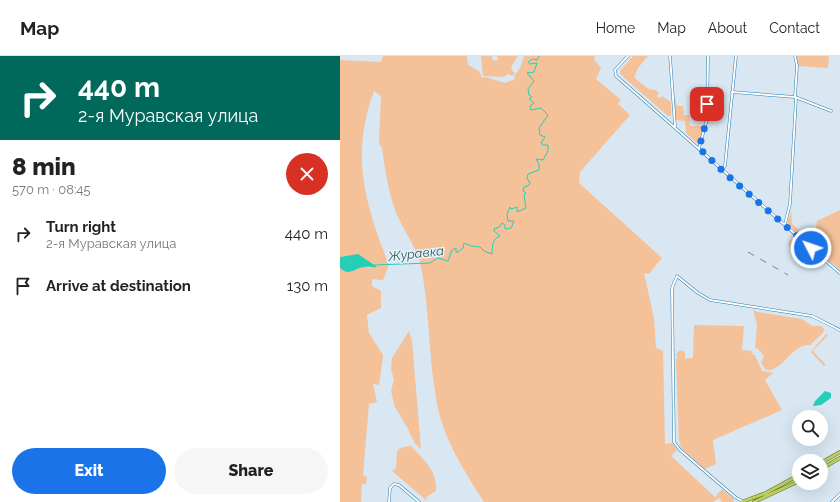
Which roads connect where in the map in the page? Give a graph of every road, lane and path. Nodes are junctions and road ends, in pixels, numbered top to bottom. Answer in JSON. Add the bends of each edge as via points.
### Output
{"nodes":[{"id":1,"x":628,"y":56,"type":"edge"},
{"id":2,"x":670,"y":56,"type":"edge"},
{"id":3,"x":708,"y":56,"type":"edge"},
{"id":4,"x":736,"y":56,"type":"edge"},
{"id":5,"x":795,"y":56,"type":"edge"},
{"id":6,"x":732,"y":92,"type":"junction"},
{"id":7,"x":795,"y":98,"type":"junction"},
{"id":8,"x":831,"y":111,"type":"dead end"},
{"id":9,"x":675,"y":127,"type":"junction"},
{"id":10,"x":699,"y":148,"type":"junction"},
{"id":11,"x":722,"y":171,"type":"junction"},
{"id":12,"x":785,"y":224,"type":"junction"},
{"id":13,"x":840,"y":273,"type":"edge"},
{"id":14,"x":840,"y":330,"type":"edge"},
{"id":15,"x":840,"y":452,"type":"edge"},
{"id":16,"x":840,"y":458,"type":"edge"},
{"id":17,"x":828,"y":459,"type":"edge"},
{"id":18,"x":828,"y":465,"type":"edge"},
{"id":19,"x":792,"y":479,"type":"edge"},
{"id":20,"x":792,"y":484,"type":"edge"},
{"id":21,"x":840,"y":494,"type":"edge"},
{"id":22,"x":771,"y":495,"type":"junction"},
{"id":23,"x":756,"y":498,"type":"junction"},
{"id":24,"x":389,"y":502,"type":"edge"},
{"id":25,"x":419,"y":502,"type":"edge"},
{"id":26,"x":743,"y":502,"type":"edge"},
{"id":27,"x":751,"y":502,"type":"edge"},
{"id":28,"x":754,"y":502,"type":"edge"},
{"id":29,"x":764,"y":502,"type":"edge"},
{"id":30,"x":832,"y":502,"type":"edge"}],
"edges":[{"from":1,"to":9,"type":"street","via":[[615,73]]},
{"from":2,"to":9,"type":"street"},
{"from":3,"to":10,"type":"street","via":[[707,119]]},
{"from":4,"to":6,"type":"street"},
{"from":5,"to":7,"type":"street"},
{"from":6,"to":7,"type":"street"},
{"from":6,"to":11,"type":"street","via":[[725,166]]},
{"from":7,"to":8,"type":"street"},
{"from":7,"to":12,"type":"street","via":[[790,204]]},
{"from":9,"to":10,"type":"street"},
{"from":10,"to":11,"type":"street"},
{"from":11,"to":12,"type":"street"},
{"from":12,"to":13,"type":"street"},
{"from":14,"to":26,"type":"street","via":[[812,316],[710,300],[698,294],[677,276],[674,279],[674,442],[680,450]]},
{"from":15,"to":17,"type":"main road"},
{"from":16,"to":18,"type":"main road"},
{"from":19,"to":23,"type":"main road"},
{"from":20,"to":22,"type":"main road"},
{"from":21,"to":30,"type":"street"},
{"from":22,"to":28,"type":"main road"},
{"from":22,"to":29,"type":"main road"},
{"from":23,"to":26,"type":"main road"},
{"from":23,"to":27,"type":"main road"},
{"from":24,"to":25,"type":"street","via":[[390,488],[394,484],[399,485]]}]}
